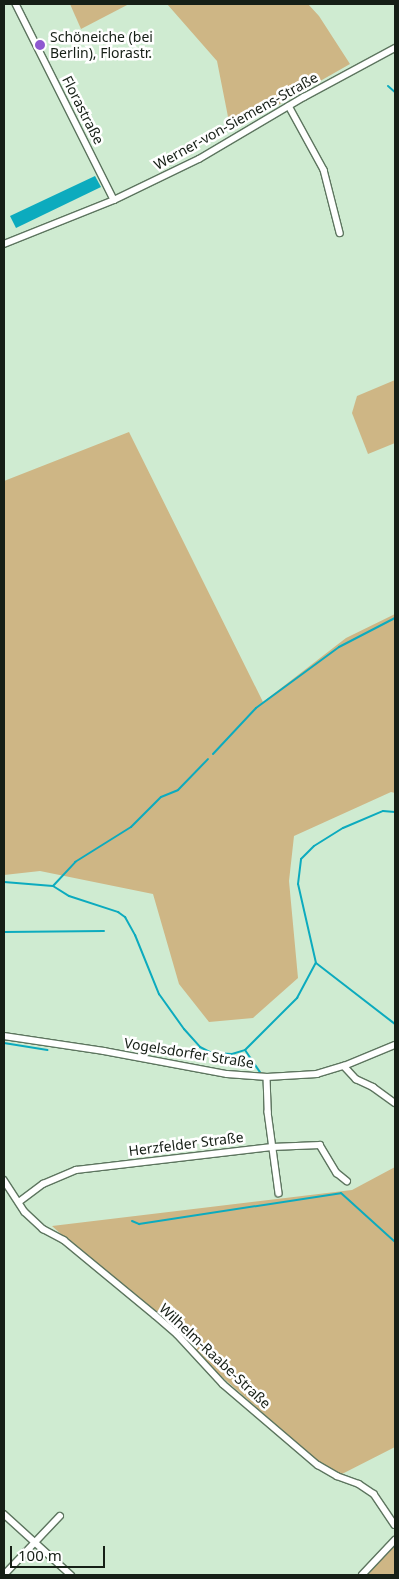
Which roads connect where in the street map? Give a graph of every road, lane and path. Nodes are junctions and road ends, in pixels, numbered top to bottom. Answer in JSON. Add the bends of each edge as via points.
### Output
{"nodes":[{"id":1,"x":16,"y":4,"type":"edge"},
{"id":2,"x":395,"y":48,"type":"edge"},
{"id":3,"x":289,"y":106,"type":"junction"},
{"id":4,"x":114,"y":200,"type":"junction"},
{"id":5,"x":340,"y":233,"type":"dead end"},
{"id":6,"x":4,"y":244,"type":"edge"},
{"id":7,"x":4,"y":1036,"type":"edge"},
{"id":8,"x":395,"y":1045,"type":"edge"},
{"id":9,"x":344,"y":1066,"type":"junction"},
{"id":10,"x":267,"y":1078,"type":"junction"},
{"id":11,"x":395,"y":1103,"type":"edge"},
{"id":12,"x":272,"y":1147,"type":"junction"},
{"id":13,"x":4,"y":1180,"type":"edge"},
{"id":14,"x":347,"y":1181,"type":"dead end"},
{"id":15,"x":6,"y":1187,"type":"edge"},
{"id":16,"x":279,"y":1194,"type":"dead end"},
{"id":17,"x":19,"y":1202,"type":"junction"},
{"id":18,"x":4,"y":1514,"type":"edge"},
{"id":19,"x":60,"y":1516,"type":"dead end"},
{"id":20,"x":395,"y":1526,"type":"edge"},
{"id":21,"x":395,"y":1540,"type":"edge"},
{"id":22,"x":35,"y":1542,"type":"junction"},
{"id":23,"x":4,"y":1575,"type":"edge"},
{"id":24,"x":71,"y":1575,"type":"edge"},
{"id":25,"x":362,"y":1575,"type":"edge"}],
"edges":[{"from":1,"to":4,"type":"street","name":"Florastraße"},
{"from":2,"to":3,"type":"street","name":"Werner-von-Siemens-Straße"},
{"from":3,"to":4,"type":"street","name":"Werner-von-Siemens-Straße","via":[[207,156]]},
{"from":3,"to":5,"type":"street","via":[[324,170]]},
{"from":4,"to":6,"type":"street","name":"Werner-von-Siemens-Straße"},
{"from":7,"to":10,"type":"street","name":"Vogelsdorfer Straße"},
{"from":8,"to":9,"type":"street","name":"Vogelsdorfer Straße"},
{"from":9,"to":10,"type":"street","name":"Vogelsdorfer Straße","via":[[302,1076]]},
{"from":9,"to":11,"type":"street","via":[[356,1079]]},
{"from":10,"to":12,"type":"street"},
{"from":12,"to":14,"type":"street","name":"Herzfelder Straße","via":[[320,1145],[337,1173]]},
{"from":12,"to":16,"type":"street"},
{"from":12,"to":17,"type":"street","name":"Herzfelder Straße","via":[[76,1170],[43,1184]]},
{"from":13,"to":15,"type":"street","name":"Wilhelm-Raabe-Straße"},
{"from":15,"to":17,"type":"street","name":"Wilhelm-Raabe-Straße"},
{"from":17,"to":20,"type":"street","name":"Wilhelm-Raabe-Straße","via":[[43,1229],[64,1240],[156,1315],[224,1384],[292,1444],[318,1465],[374,1494]]},
{"from":18,"to":22,"type":"street"},
{"from":19,"to":22,"type":"street"},
{"from":21,"to":25,"type":"street"},
{"from":22,"to":23,"type":"street"},
{"from":22,"to":24,"type":"street"}]}
